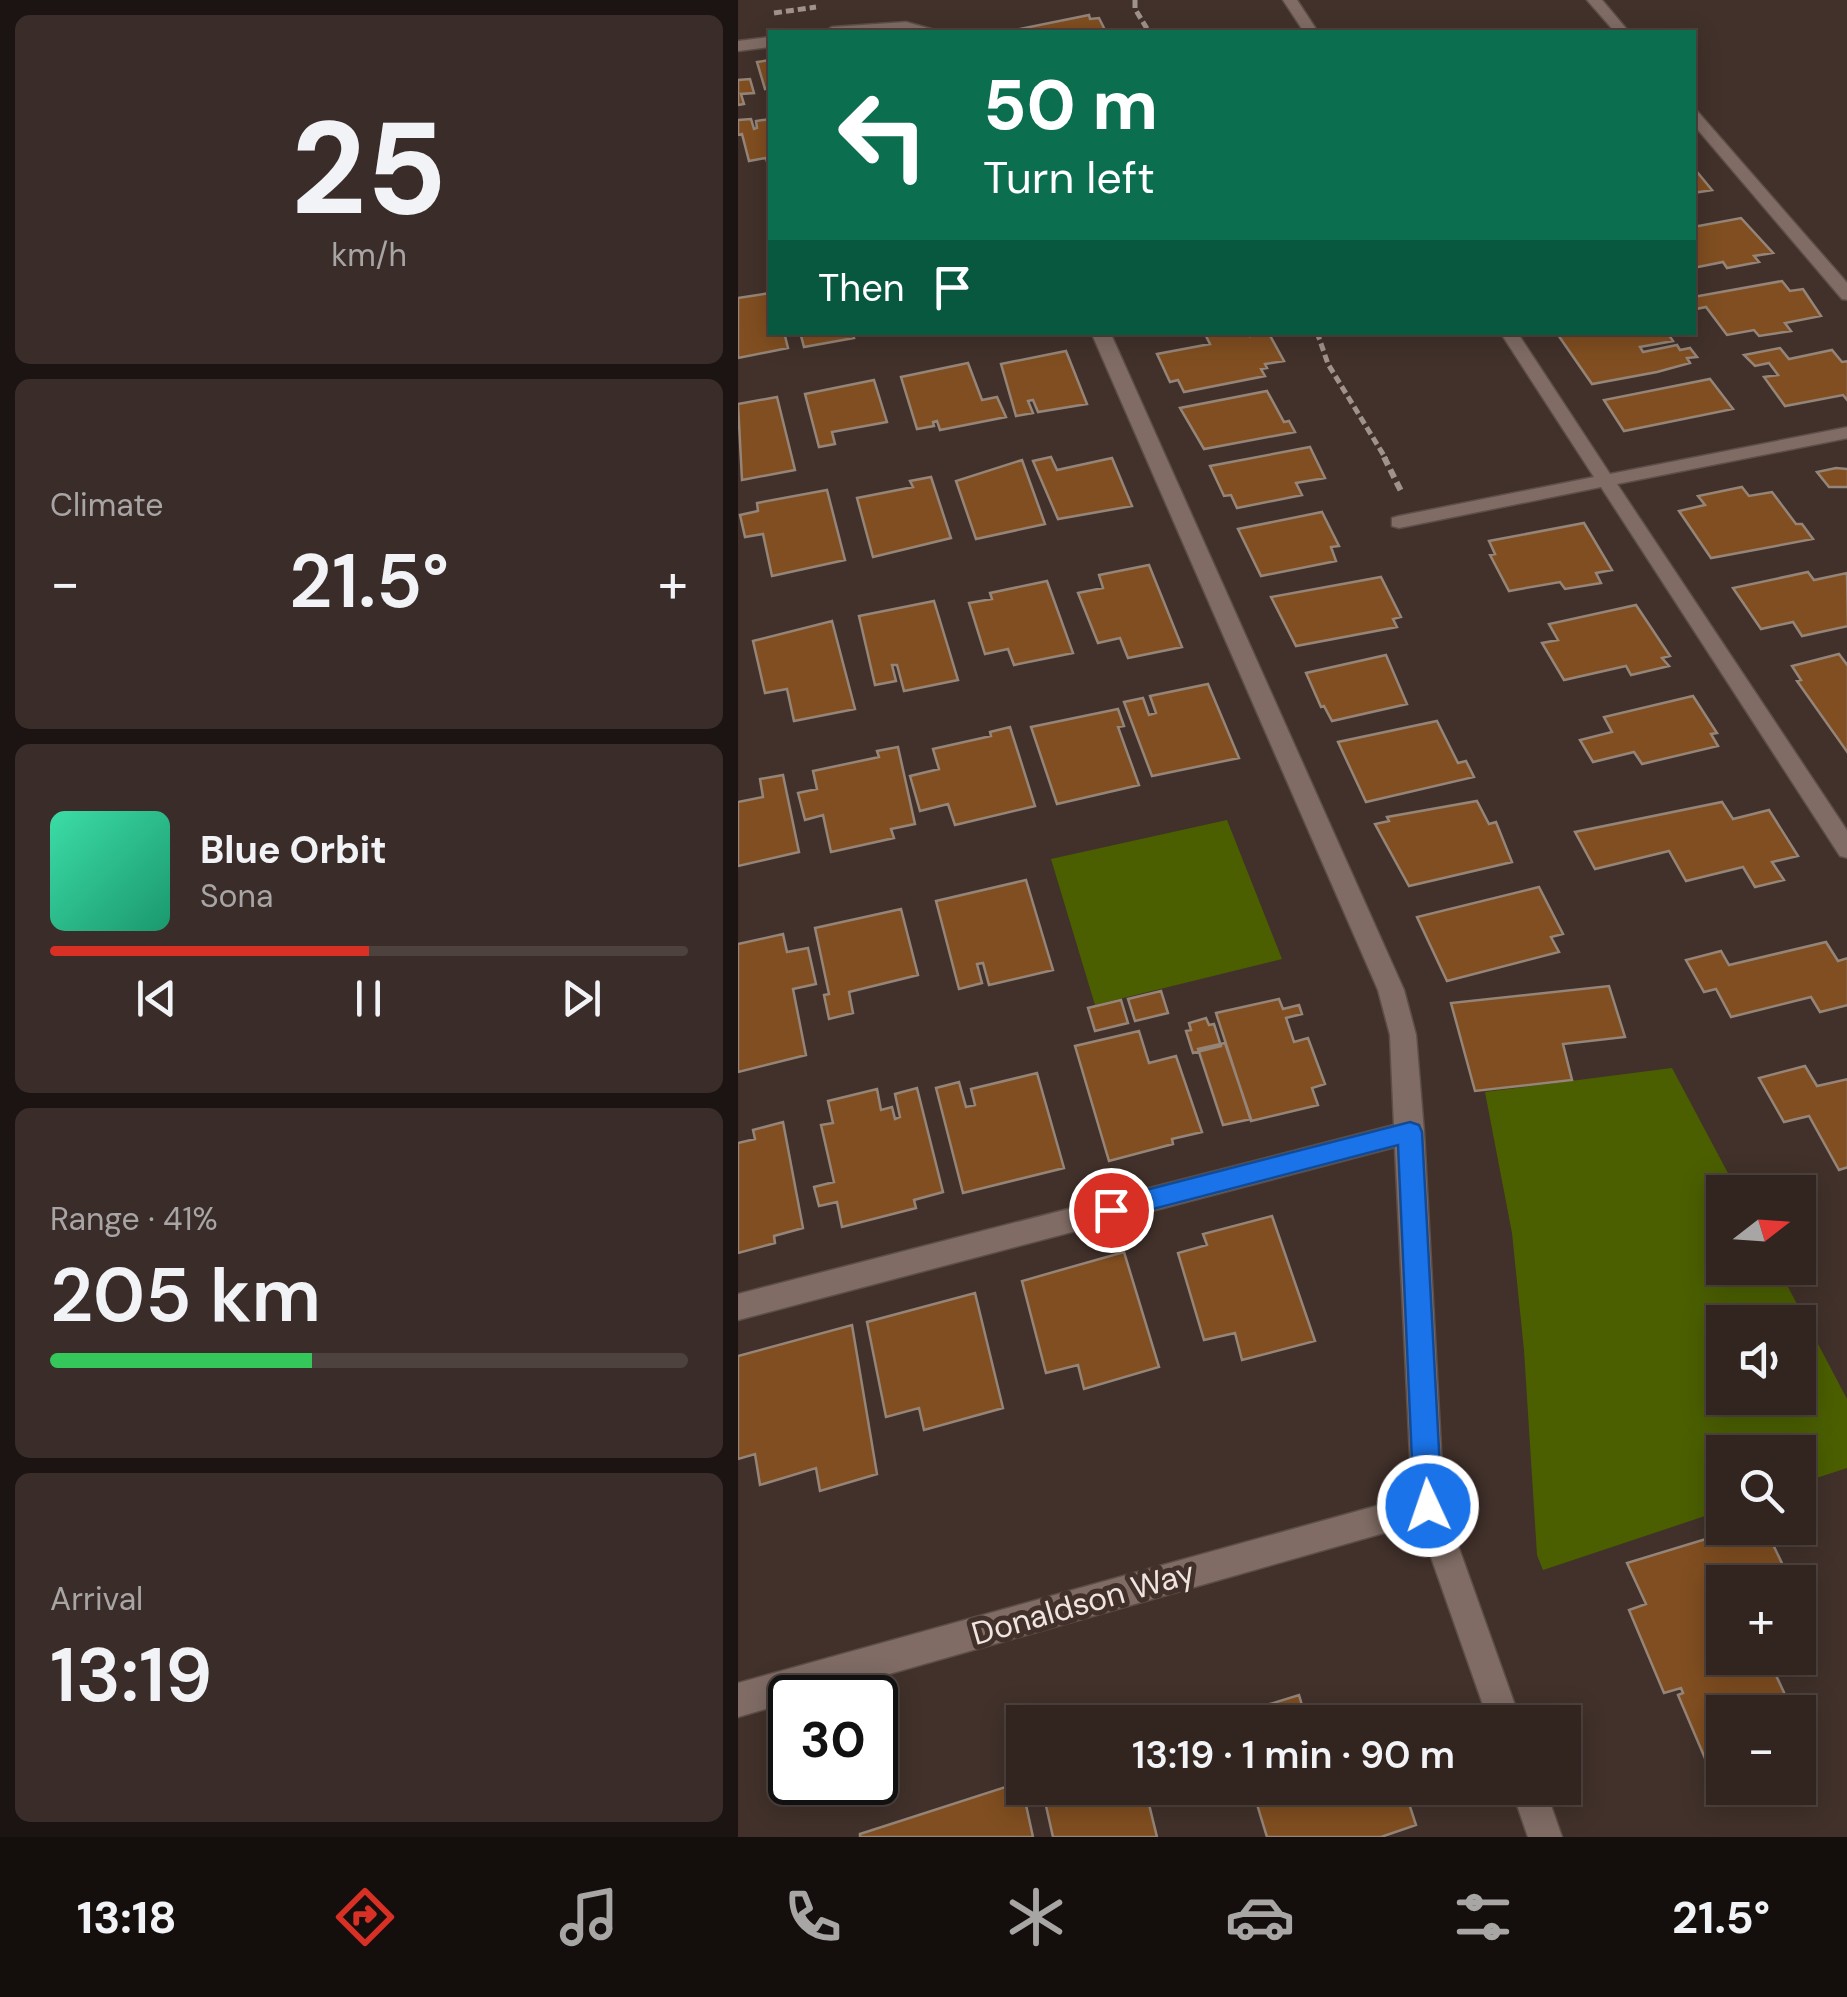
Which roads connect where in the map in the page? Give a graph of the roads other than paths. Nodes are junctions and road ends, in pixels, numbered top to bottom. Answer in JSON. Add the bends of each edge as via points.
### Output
{"nodes":[{"id":1,"x":1290,"y":0,"type":"edge"},
{"id":2,"x":1594,"y":0,"type":"edge"},
{"id":3,"x":862,"y":30,"type":"edge"},
{"id":4,"x":923,"y":30,"type":"edge"},
{"id":5,"x":1310,"y":30,"type":"edge"},
{"id":6,"x":1620,"y":30,"type":"edge"},
{"id":7,"x":768,"y":42,"type":"edge"},
{"id":8,"x":738,"y":46,"type":"edge"},
{"id":9,"x":1696,"y":118,"type":"edge"},
{"id":10,"x":1848,"y":295,"type":"edge"},
{"id":11,"x":1101,"y":335,"type":"edge"},
{"id":12,"x":1510,"y":335,"type":"edge"},
{"id":13,"x":1848,"y":432,"type":"edge"},
{"id":14,"x":1606,"y":481,"type":"junction"},
{"id":15,"x":1407,"y":521,"type":"road end"},
{"id":16,"x":1848,"y":850,"type":"edge"},
{"id":17,"x":1410,"y":1132,"type":"junction"},
{"id":18,"x":738,"y":1306,"type":"edge"},
{"id":19,"x":1428,"y":1506,"type":"junction"},
{"id":20,"x":738,"y":1700,"type":"edge"},
{"id":21,"x":1499,"y":1705,"type":"edge"},
{"id":22,"x":1534,"y":1805,"type":"edge"},
{"id":23,"x":1545,"y":1837,"type":"edge"}],
"edges":[{"from":1,"to":5,"type":"lane"},
{"from":2,"to":6,"type":"lane"},
{"from":3,"to":4,"type":"street"},
{"from":7,"to":8,"type":"street"},
{"from":9,"to":10,"type":"lane"},
{"from":11,"to":17,"type":"street","via":[[1391,990],[1403,1036]]},
{"from":12,"to":14,"type":"lane"},
{"from":13,"to":14,"type":"lane"},
{"from":14,"to":15,"type":"lane"},
{"from":14,"to":16,"type":"lane"},
{"from":17,"to":18,"type":"street"},
{"from":17,"to":19,"type":"street"},
{"from":19,"to":20,"type":"street","name":"Donaldson Way"},
{"from":19,"to":21,"type":"street"},
{"from":22,"to":23,"type":"street"}]}
